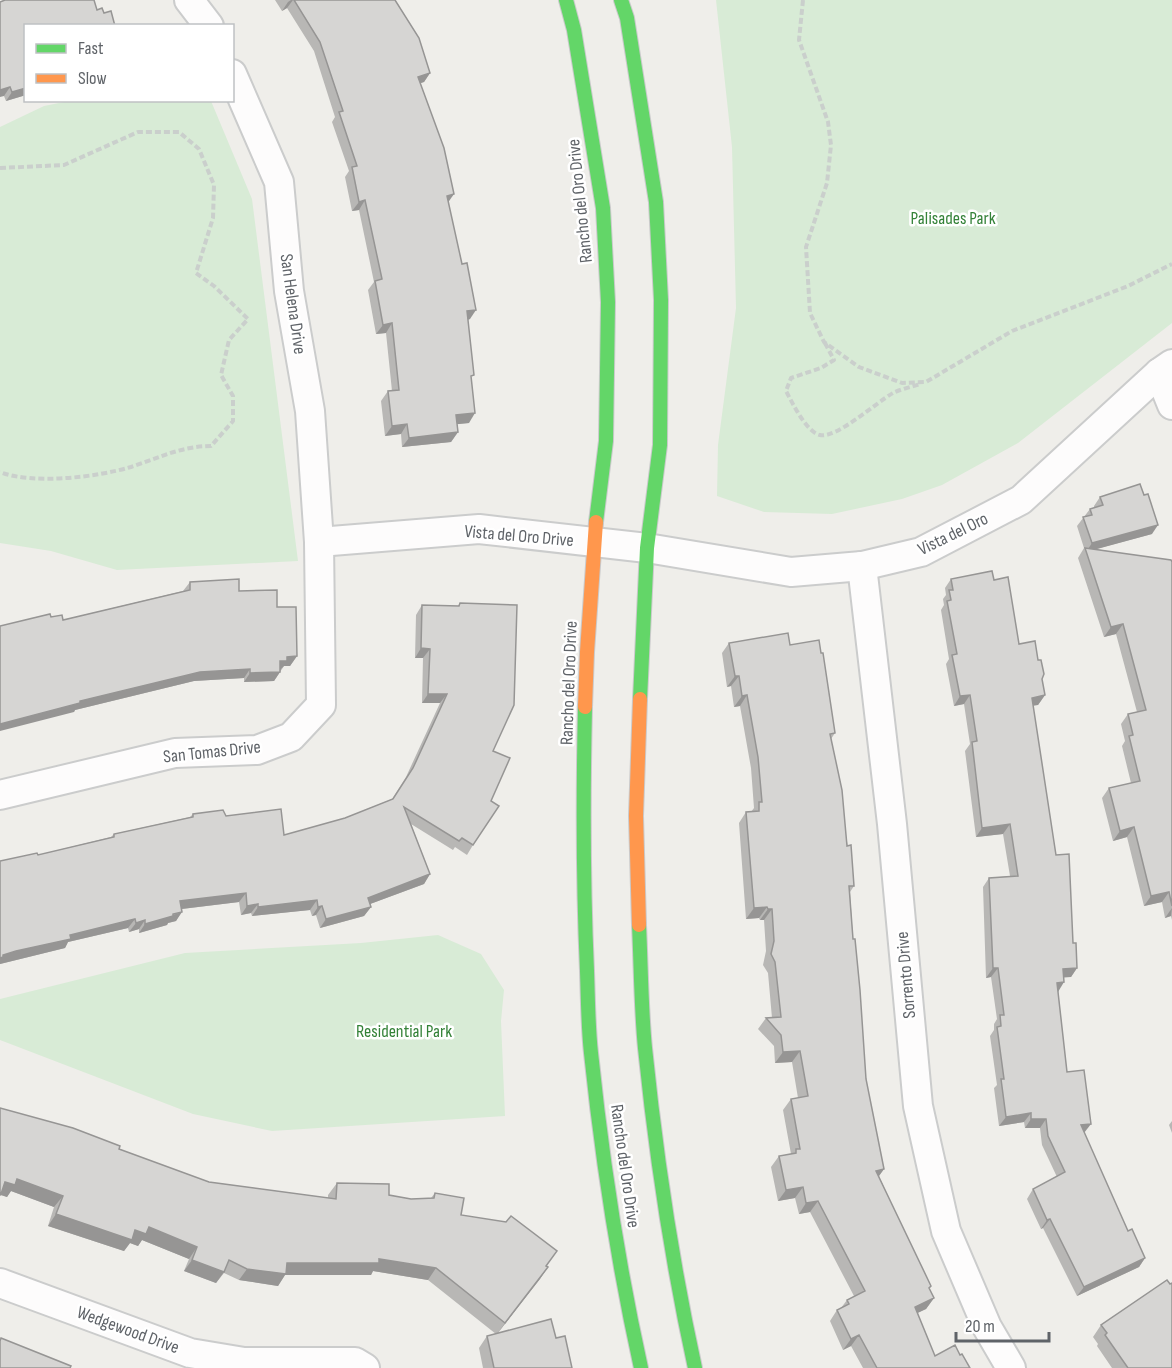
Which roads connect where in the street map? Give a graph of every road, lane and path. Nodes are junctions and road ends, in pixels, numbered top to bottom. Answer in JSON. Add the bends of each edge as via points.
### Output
{"nodes":[{"id":1,"x":189,"y":0,"type":"edge"},
{"id":2,"x":566,"y":0,"type":"edge"},
{"id":3,"x":621,"y":0,"type":"edge"},
{"id":4,"x":803,"y":0,"type":"edge"},
{"id":5,"x":207,"y":24,"type":"edge"},
{"id":6,"x":234,"y":79,"type":"edge"},
{"id":7,"x":0,"y":168,"type":"edge"},
{"id":8,"x":1172,"y":264,"type":"edge"},
{"id":9,"x":824,"y":342,"type":"junction"},
{"id":10,"x":1166,"y":369,"type":"edge"},
{"id":11,"x":926,"y":382,"type":"junction"},
{"id":12,"x":1172,"y":405,"type":"edge"},
{"id":13,"x":0,"y":472,"type":"edge"},
{"id":14,"x":319,"y":542,"type":"junction"},
{"id":15,"x":594,"y":543,"type":"junction"},
{"id":16,"x":647,"y":548,"type":"junction"},
{"id":17,"x":862,"y":566,"type":"junction"},
{"id":18,"x":0,"y":795,"type":"edge"},
{"id":19,"x":0,"y":1283,"type":"edge"},
{"id":20,"x":365,"y":1368,"type":"edge"},
{"id":21,"x":640,"y":1368,"type":"edge"},
{"id":22,"x":695,"y":1368,"type":"edge"},
{"id":23,"x":1011,"y":1368,"type":"edge"}],
"edges":[{"from":1,"to":5,"type":"street"},
{"from":2,"to":15,"type":"main road","name":"Rancho del Oro Drive","via":[[603,208],[608,302],[606,441]]},
{"from":3,"to":16,"type":"main road","name":"Rancho del Oro Drive","via":[[656,202],[661,300],[660,445]]},
{"from":4,"to":9,"type":"path","via":[[799,40],[828,123],[831,145],[827,183],[806,247],[810,313]]},
{"from":6,"to":14,"type":"street","name":"San Helena Drive","via":[[279,183],[289,291],[310,411]]},
{"from":7,"to":13,"type":"path","via":[[64,165],[138,132],[179,132],[199,149],[214,185],[213,218],[196,273],[248,319],[229,340],[222,375],[232,396],[233,421],[211,446],[191,446],[129,467],[68,478],[15,478]]},
{"from":8,"to":11,"type":"path","via":[[1128,286],[1011,331]]},
{"from":9,"to":11,"type":"path","via":[[859,368],[902,383]]},
{"from":9,"to":11,"type":"path","via":[[834,360],[791,378],[786,391],[802,419],[819,435],[829,435],[894,393]]},
{"from":10,"to":12,"type":"street"},
{"from":10,"to":17,"type":"street","name":"Vista del Oro","via":[[1021,500],[921,552]]},
{"from":14,"to":15,"type":"street","name":"Vista del Oro Drive","via":[[480,529]]},
{"from":14,"to":18,"type":"street","name":"San Tomas Drive","via":[[321,705],[291,737],[257,750],[175,753]]},
{"from":15,"to":16,"type":"street","name":"Vista del Oro Drive"},
{"from":15,"to":21,"type":"main road","name":"Rancho del Oro Drive","via":[[582,816],[591,1050],[606,1174]]},
{"from":16,"to":17,"type":"street","name":"Vista del Oro","via":[[791,572]]},
{"from":16,"to":22,"type":"main road","name":"Rancho del Oro Drive","via":[[636,816],[645,1046],[659,1167]]},
{"from":17,"to":23,"type":"street","name":"Sorrento Drive","via":[[892,824],[918,1106],[946,1231],[987,1327]]},
{"from":19,"to":20,"type":"street","name":"Wedgewood Drive","via":[[189,1353],[244,1362],[355,1362]]}]}
